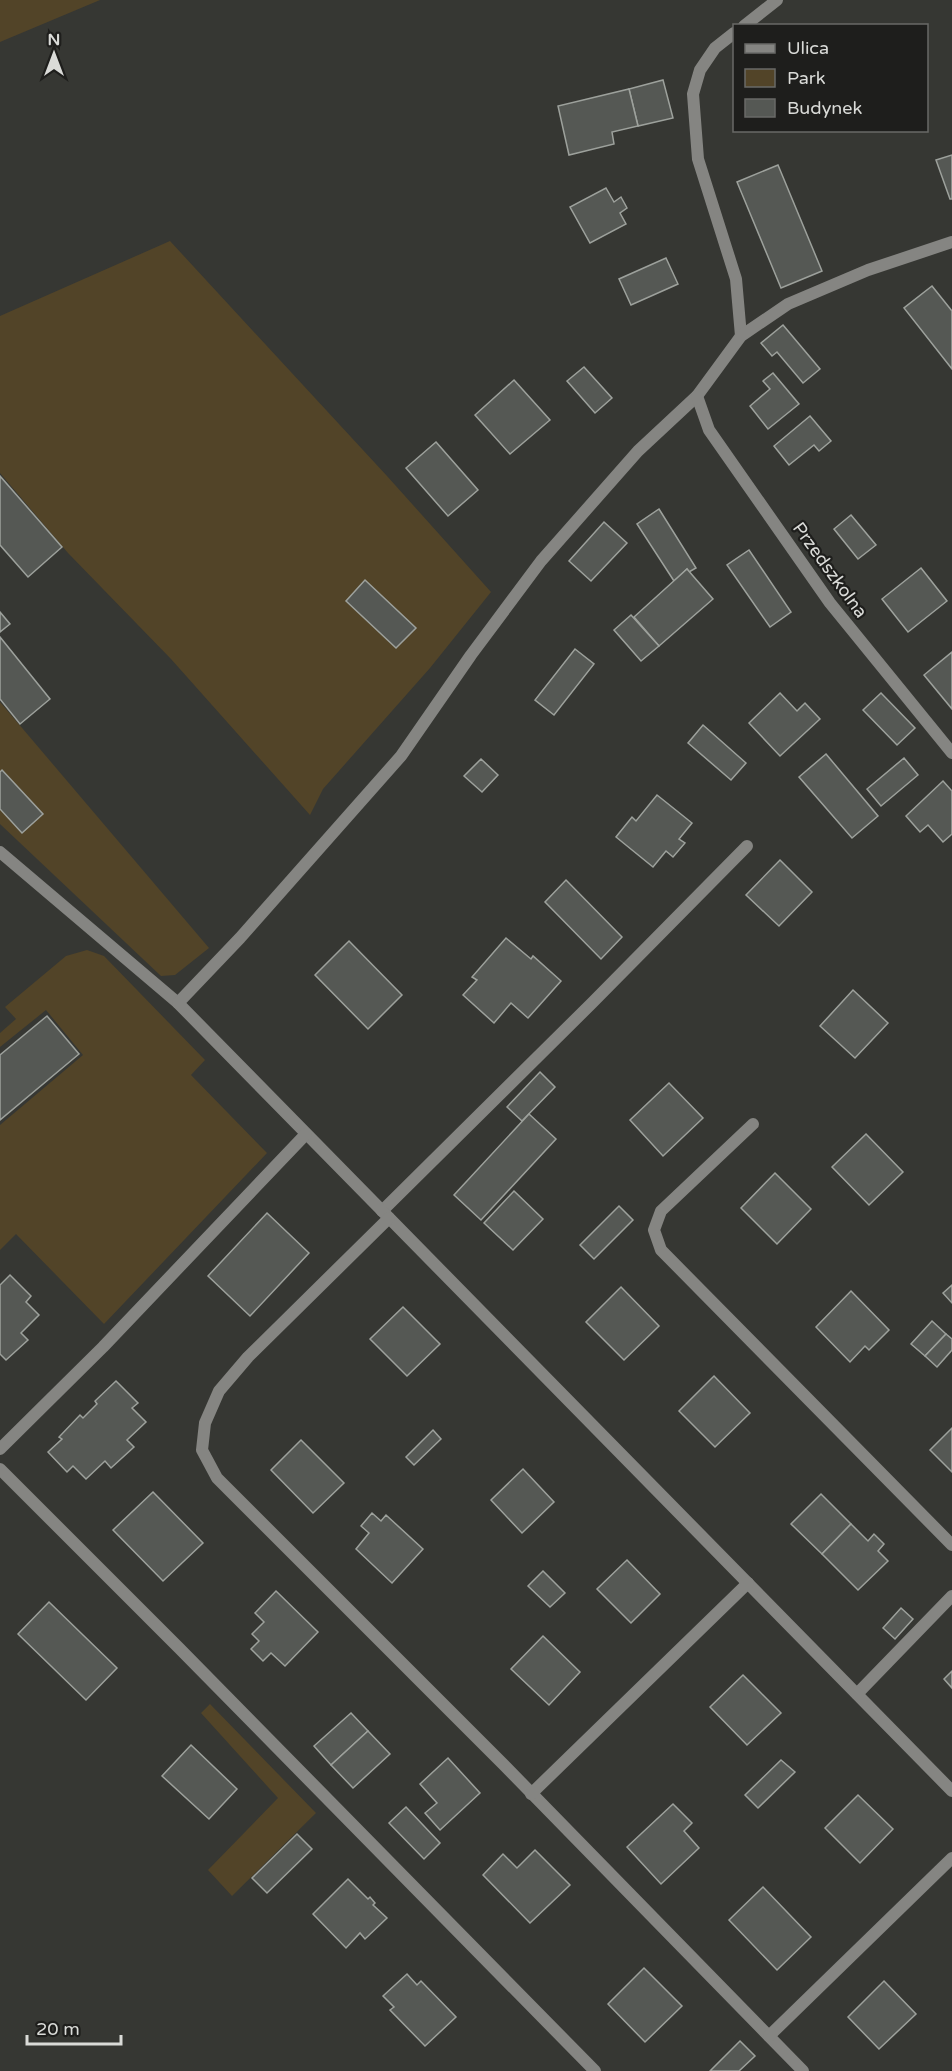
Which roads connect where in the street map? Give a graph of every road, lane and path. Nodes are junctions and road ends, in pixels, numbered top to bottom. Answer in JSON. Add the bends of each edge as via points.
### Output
{"nodes":[{"id":1,"x":777,"y":0,"type":"edge"},
{"id":2,"x":747,"y":24,"type":"edge"},
{"id":3,"x":733,"y":34,"type":"edge"},
{"id":4,"x":952,"y":242,"type":"edge"},
{"id":5,"x":741,"y":336,"type":"junction"},
{"id":6,"x":697,"y":396,"type":"junction"},
{"id":7,"x":952,"y":753,"type":"edge"},
{"id":8,"x":747,"y":846,"type":"dead end"},
{"id":9,"x":0,"y":852,"type":"edge"},
{"id":10,"x":178,"y":1003,"type":"junction"},
{"id":11,"x":753,"y":1124,"type":"dead end"},
{"id":12,"x":306,"y":1134,"type":"junction"},
{"id":13,"x":385,"y":1214,"type":"junction"},
{"id":14,"x":0,"y":1449,"type":"edge"},
{"id":15,"x":0,"y":1469,"type":"edge"},
{"id":16,"x":952,"y":1545,"type":"edge"},
{"id":17,"x":748,"y":1583,"type":"junction"},
{"id":18,"x":952,"y":1596,"type":"edge"},
{"id":19,"x":857,"y":1694,"type":"junction"},
{"id":20,"x":952,"y":1791,"type":"edge"},
{"id":21,"x":531,"y":1794,"type":"junction"},
{"id":22,"x":952,"y":1858,"type":"edge"},
{"id":23,"x":769,"y":2036,"type":"junction"},
{"id":24,"x":595,"y":2071,"type":"edge"},
{"id":25,"x":803,"y":2071,"type":"edge"}],
"edges":[{"from":1,"to":2,"type":"street"},
{"from":3,"to":5,"type":"street","via":[[710,55],[700,70],[693,94],[698,159],[736,279]]},
{"from":4,"to":5,"type":"street","via":[[868,270],[788,304]]},
{"from":5,"to":6,"type":"street"},
{"from":6,"to":7,"type":"street","name":"Przedszkolna","via":[[708,430],[830,603]]},
{"from":6,"to":10,"type":"street","via":[[638,451],[548,554],[401,756]]},
{"from":8,"to":13,"type":"street"},
{"from":9,"to":10,"type":"street"},
{"from":10,"to":12,"type":"street"},
{"from":11,"to":16,"type":"street","via":[[661,1210],[654,1230],[661,1250]]},
{"from":12,"to":13,"type":"street"},
{"from":12,"to":14,"type":"street"},
{"from":13,"to":17,"type":"street"},
{"from":13,"to":21,"type":"street","via":[[219,1392],[205,1423],[202,1450],[217,1478]]},
{"from":15,"to":24,"type":"street"},
{"from":17,"to":19,"type":"street"},
{"from":17,"to":21,"type":"street"},
{"from":18,"to":19,"type":"street"},
{"from":19,"to":20,"type":"street"},
{"from":21,"to":23,"type":"street"},
{"from":22,"to":23,"type":"street"},
{"from":23,"to":25,"type":"street"}]}
